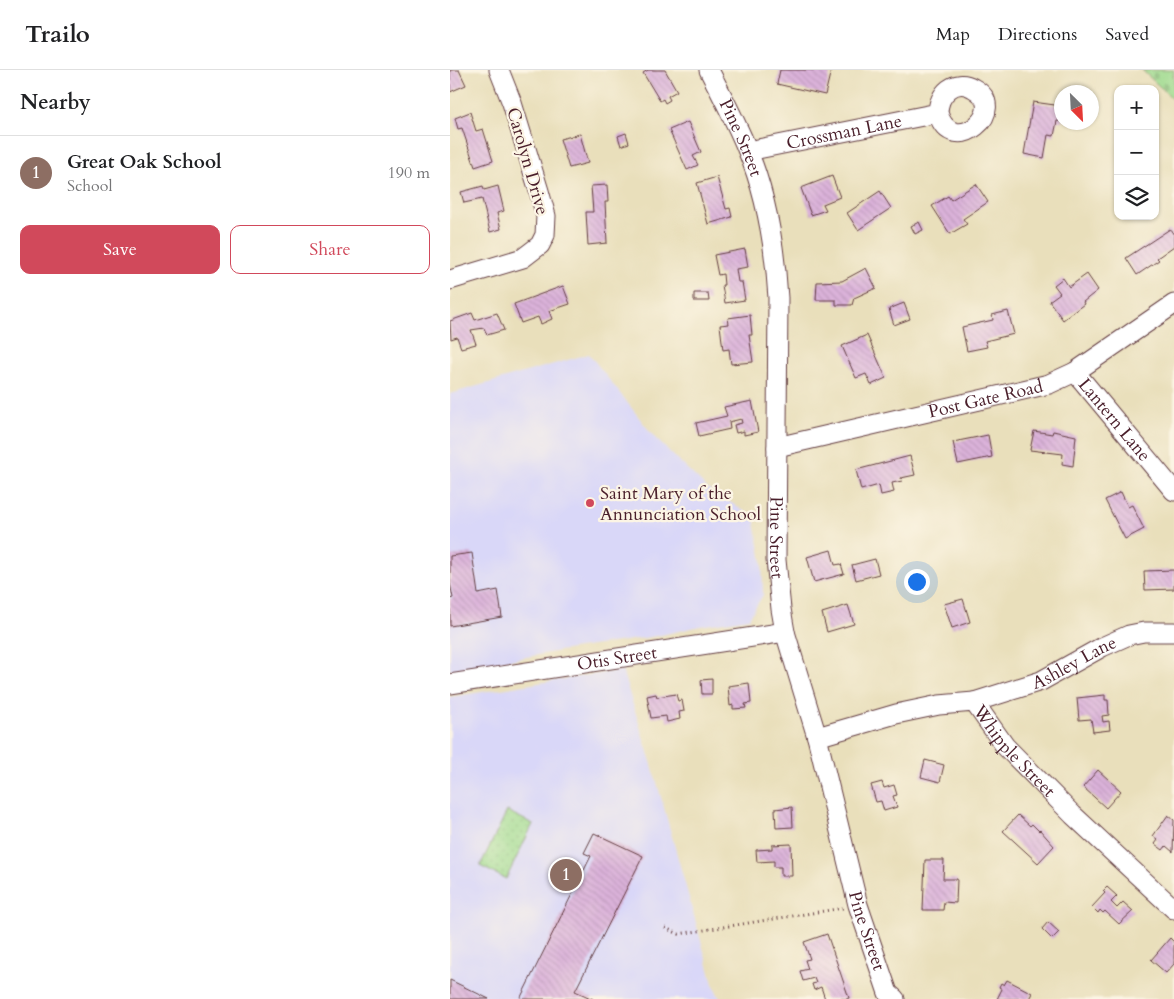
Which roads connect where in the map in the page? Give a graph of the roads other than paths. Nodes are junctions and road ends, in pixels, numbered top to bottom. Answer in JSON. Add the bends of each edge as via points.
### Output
{"nodes":[{"id":1,"x":498,"y":70,"type":"edge"},
{"id":2,"x":709,"y":70,"type":"edge"},
{"id":3,"x":938,"y":113,"type":"dead end"},
{"id":4,"x":748,"y":151,"type":"junction"},
{"id":5,"x":450,"y":280,"type":"edge"},
{"id":6,"x":1174,"y":304,"type":"edge"},
{"id":7,"x":1075,"y":372,"type":"junction"},
{"id":8,"x":777,"y":447,"type":"junction"},
{"id":9,"x":1174,"y":491,"type":"edge"},
{"id":10,"x":785,"y":632,"type":"junction"},
{"id":11,"x":1174,"y":632,"type":"edge"},
{"id":12,"x":450,"y":684,"type":"edge"},
{"id":13,"x":974,"y":702,"type":"junction"},
{"id":14,"x":817,"y":737,"type":"junction"},
{"id":15,"x":1174,"y":909,"type":"edge"},
{"id":16,"x":891,"y":997,"type":"edge"}],
"edges":[{"from":1,"to":5,"type":"street","name":"Carolyn Drive","via":[[515,110],[539,191],[546,216],[545,235],[540,245],[523,258]]},
{"from":2,"to":4,"type":"street","name":"Pine Street"},
{"from":3,"to":4,"type":"street","name":"Crossman Lane"},
{"from":4,"to":8,"type":"street","name":"Pine Street","via":[[768,218],[775,258],[778,298]]},
{"from":6,"to":7,"type":"street","name":"Post Gate Road"},
{"from":7,"to":8,"type":"street","name":"Post Gate Road","via":[[1049,384]]},
{"from":7,"to":9,"type":"street","name":"Lantern Lane"},
{"from":8,"to":10,"type":"street","name":"Pine Street","via":[[776,560]]},
{"from":10,"to":12,"type":"street","name":"Otis Street"},
{"from":10,"to":14,"type":"street","name":"Pine Street"},
{"from":11,"to":13,"type":"street","name":"Ashley Lane","via":[[1129,635],[1041,681]]},
{"from":13,"to":14,"type":"street","name":"Whipple Street","via":[[896,714]]},
{"from":13,"to":15,"type":"street","name":"Whipple Street","via":[[1005,746]]},
{"from":14,"to":16,"type":"street","name":"Pine Street","via":[[858,905]]}]}
